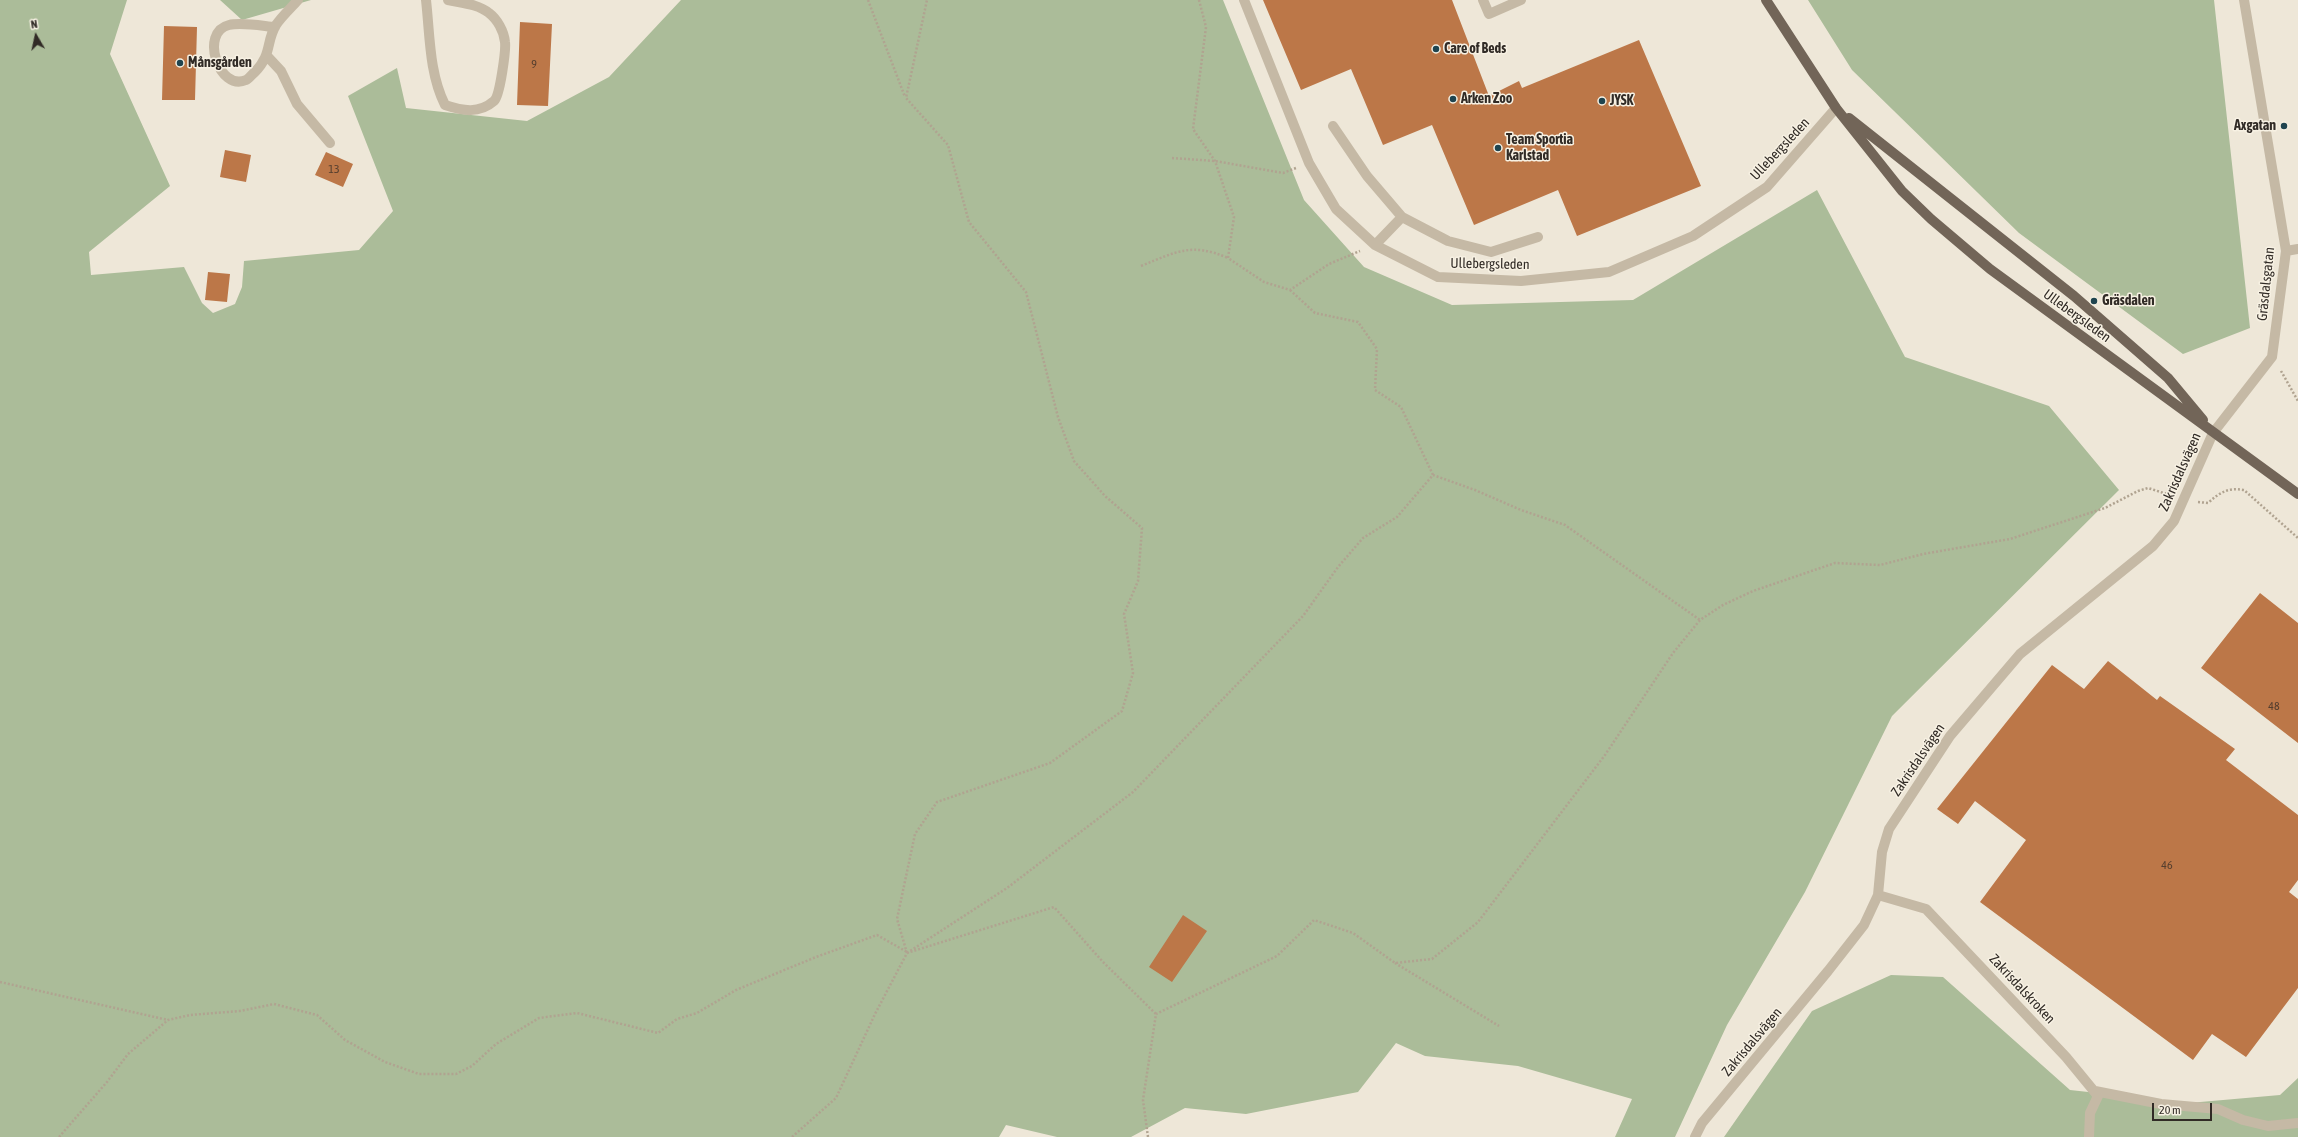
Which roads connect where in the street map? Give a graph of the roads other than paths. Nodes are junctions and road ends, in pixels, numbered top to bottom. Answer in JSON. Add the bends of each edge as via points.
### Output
{"nodes":[{"id":1,"x":298,"y":0,"type":"edge"},
{"id":2,"x":426,"y":0,"type":"edge"},
{"id":3,"x":448,"y":0,"type":"edge"},
{"id":4,"x":1244,"y":0,"type":"edge"},
{"id":5,"x":1483,"y":0,"type":"edge"},
{"id":6,"x":1521,"y":0,"type":"edge"},
{"id":7,"x":1766,"y":0,"type":"edge"},
{"id":8,"x":2244,"y":0,"type":"edge"},
{"id":9,"x":275,"y":27,"type":"junction"},
{"id":10,"x":267,"y":56,"type":"junction"},
{"id":11,"x":1836,"y":108,"type":"junction"},
{"id":12,"x":1333,"y":126,"type":"dead end"},
{"id":13,"x":330,"y":143,"type":"dead end"},
{"id":14,"x":1402,"y":218,"type":"junction"},
{"id":15,"x":1538,"y":237,"type":"dead end"},
{"id":16,"x":1375,"y":245,"type":"junction"},
{"id":17,"x":2298,"y":249,"type":"edge"},
{"id":18,"x":2286,"y":251,"type":"junction"},
{"id":19,"x":2213,"y":432,"type":"junction"},
{"id":20,"x":2298,"y":494,"type":"edge"},
{"id":21,"x":1878,"y":895,"type":"junction"},
{"id":22,"x":2095,"y":1091,"type":"junction"},
{"id":23,"x":2298,"y":1123,"type":"edge"},
{"id":24,"x":1695,"y":1137,"type":"edge"},
{"id":25,"x":2089,"y":1137,"type":"edge"}],
"edges":[{"from":1,"to":9,"type":"street"},
{"from":2,"to":3,"type":"street","via":[[435,80],[445,105],[462,110],[478,110],[495,101],[499,91],[505,42],[500,27],[489,13],[481,8]]},
{"from":4,"to":16,"type":"street","name":"Ullebergsleden","via":[[1309,163],[1336,209]]},
{"from":5,"to":6,"type":"street","via":[[1488,14]]},
{"from":7,"to":11,"type":"main road","name":"Ullebergsleden"},
{"from":8,"to":18,"type":"street","name":"Gräsdalsgatan"},
{"from":9,"to":10,"type":"street"},
{"from":9,"to":10,"type":"street","via":[[229,25],[222,29],[215,40],[215,60],[220,71],[236,81],[246,80]]},
{"from":10,"to":13,"type":"street","via":[[282,71],[297,104]]},
{"from":11,"to":16,"type":"street","name":"Ullebergsleden","via":[[1767,187],[1692,236],[1609,272],[1521,281],[1438,277]]},
{"from":11,"to":19,"type":"main road","name":"Ullebergsleden","via":[[2074,296],[2168,378]]},
{"from":11,"to":19,"type":"main road","name":"Ullebergsleden","via":[[1902,191],[1931,219],[1990,269]]},
{"from":12,"to":14,"type":"street","via":[[1367,176]]},
{"from":14,"to":15,"type":"street","via":[[1448,241],[1491,252]]},
{"from":14,"to":16,"type":"street"},
{"from":17,"to":18,"type":"street"},
{"from":18,"to":19,"type":"street","name":"Gräsdalsgatan","via":[[2272,357]]},
{"from":19,"to":20,"type":"main road","name":"Ullebergsleden"},
{"from":19,"to":21,"type":"street","name":"Zakrisdalsvägen","via":[[2174,521],[2153,546],[2020,654],[1950,736],[1889,830],[1882,852]]},
{"from":21,"to":22,"type":"street","name":"Zakrisdalskroken","via":[[1926,909]]},
{"from":21,"to":24,"type":"street","name":"Zakrisdalsvägen","via":[[1864,925],[1702,1123]]},
{"from":22,"to":23,"type":"street","via":[[2161,1104],[2218,1109],[2243,1120],[2268,1126]]},
{"from":22,"to":25,"type":"street","via":[[2098,1096],[2090,1113]]}]}
